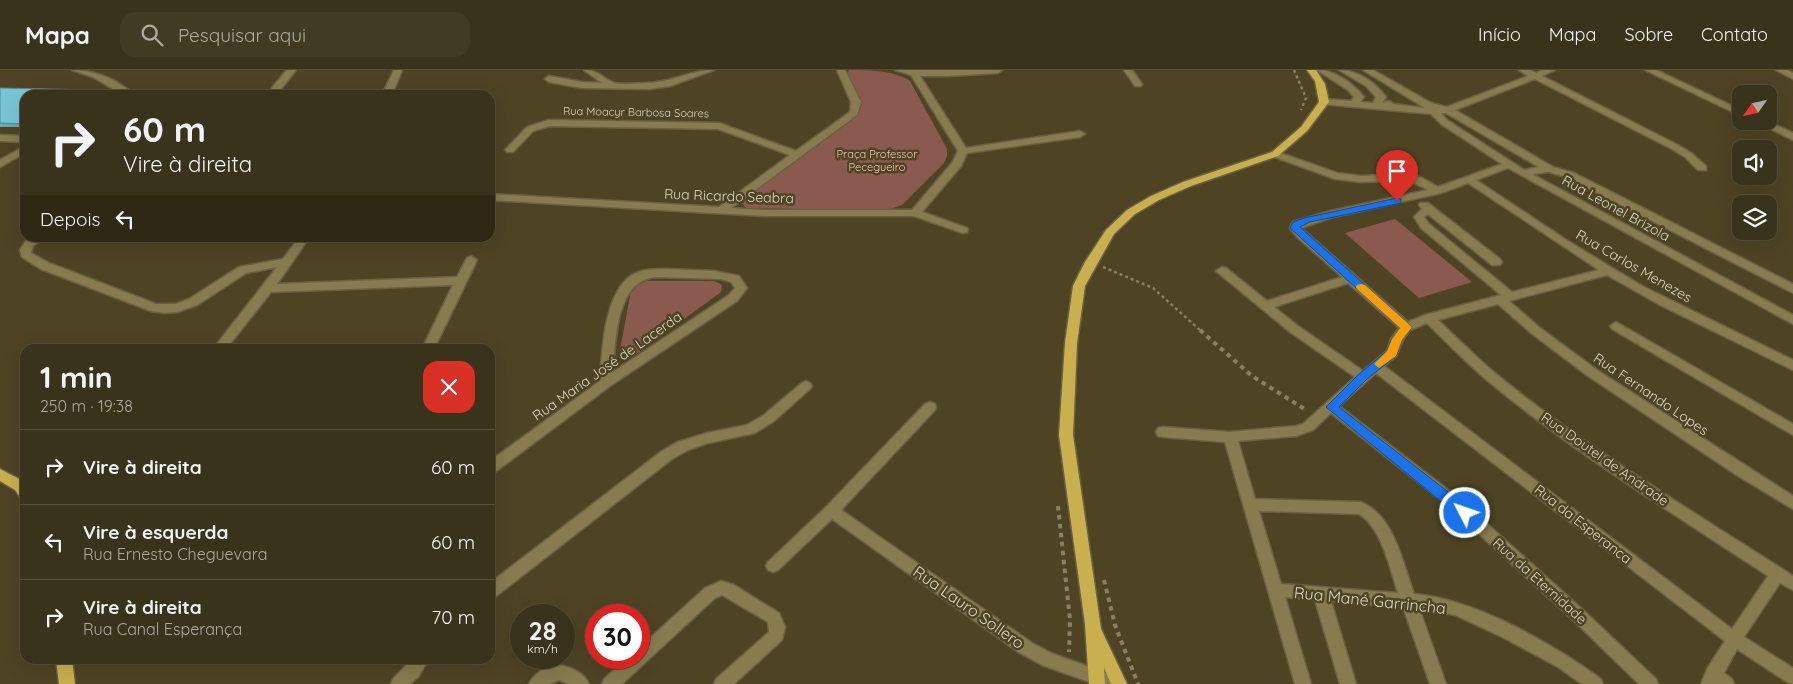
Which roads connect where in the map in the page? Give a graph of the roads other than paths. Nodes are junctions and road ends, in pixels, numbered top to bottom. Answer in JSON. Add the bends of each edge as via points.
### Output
{"nodes":[{"id":1,"x":76,"y":70,"type":"edge"},
{"id":2,"x":292,"y":70,"type":"edge"},
{"id":3,"x":398,"y":70,"type":"edge"},
{"id":4,"x":588,"y":70,"type":"edge"},
{"id":5,"x":710,"y":70,"type":"edge"},
{"id":6,"x":841,"y":70,"type":"edge"},
{"id":7,"x":899,"y":70,"type":"edge"},
{"id":8,"x":998,"y":70,"type":"edge"},
{"id":9,"x":1128,"y":70,"type":"edge"},
{"id":10,"x":1312,"y":70,"type":"edge"},
{"id":11,"x":1321,"y":70,"type":"edge"},
{"id":12,"x":1343,"y":70,"type":"edge"},
{"id":13,"x":1367,"y":70,"type":"edge"},
{"id":14,"x":1523,"y":70,"type":"edge"},
{"id":15,"x":1551,"y":70,"type":"edge"},
{"id":16,"x":1649,"y":70,"type":"edge"},
{"id":17,"x":1780,"y":70,"type":"edge"},
{"id":18,"x":915,"y":74,"type":"junction"},
{"id":19,"x":1535,"y":76,"type":"junction"},
{"id":20,"x":1793,"y":76,"type":"edge"},
{"id":21,"x":549,"y":79,"type":"dead end"},
{"id":22,"x":611,"y":84,"type":"junction"},
{"id":23,"x":1138,"y":84,"type":"dead end"},
{"id":24,"x":121,"y":90,"type":"edge"},
{"id":25,"x":275,"y":90,"type":"edge"},
{"id":26,"x":389,"y":90,"type":"edge"},
{"id":27,"x":1404,"y":92,"type":"junction"},
{"id":28,"x":1324,"y":102,"type":"junction"},
{"id":29,"x":1354,"y":104,"type":"junction"},
{"id":30,"x":1379,"y":106,"type":"junction"},
{"id":31,"x":1430,"y":108,"type":"junction"},
{"id":32,"x":1732,"y":109,"type":"edge"},
{"id":33,"x":1448,"y":110,"type":"junction"},
{"id":34,"x":1778,"y":130,"type":"edge"},
{"id":35,"x":1080,"y":134,"type":"dead end"},
{"id":36,"x":1793,"y":137,"type":"edge"},
{"id":37,"x":0,"y":138,"type":"edge"},
{"id":38,"x":20,"y":139,"type":"edge"},
{"id":39,"x":510,"y":150,"type":"dead end"},
{"id":40,"x":20,"y":151,"type":"edge"},
{"id":41,"x":963,"y":151,"type":"junction"},
{"id":42,"x":796,"y":154,"type":"junction"},
{"id":43,"x":1275,"y":154,"type":"junction"},
{"id":44,"x":0,"y":164,"type":"edge"},
{"id":45,"x":1508,"y":165,"type":"junction"},
{"id":46,"x":1702,"y":168,"type":"dead end"},
{"id":47,"x":1549,"y":169,"type":"junction"},
{"id":48,"x":1522,"y":173,"type":"junction"},
{"id":49,"x":1468,"y":179,"type":"junction"},
{"id":50,"x":1437,"y":192,"type":"junction"},
{"id":51,"x":495,"y":197,"type":"edge"},
{"id":52,"x":1414,"y":198,"type":"junction"},
{"id":53,"x":723,"y":209,"type":"junction"},
{"id":54,"x":1430,"y":210,"type":"junction"},
{"id":55,"x":915,"y":213,"type":"junction"},
{"id":56,"x":963,"y":230,"type":"dead end"},
{"id":57,"x":32,"y":242,"type":"edge"},
{"id":58,"x":301,"y":242,"type":"edge"},
{"id":59,"x":471,"y":260,"type":"dead end"},
{"id":60,"x":286,"y":262,"type":"junction"},
{"id":61,"x":1496,"y":262,"type":"dead end"},
{"id":62,"x":1222,"y":271,"type":"dead end"},
{"id":63,"x":1608,"y":271,"type":"junction"},
{"id":64,"x":1351,"y":278,"type":"junction"},
{"id":65,"x":461,"y":280,"type":"junction"},
{"id":66,"x":268,"y":288,"type":"junction"},
{"id":67,"x":1793,"y":289,"type":"edge"},
{"id":68,"x":1505,"y":298,"type":"junction"},
{"id":69,"x":1265,"y":306,"type":"junction"},
{"id":70,"x":1429,"y":318,"type":"junction"},
{"id":71,"x":1793,"y":320,"type":"edge"},
{"id":72,"x":1616,"y":326,"type":"dead end"},
{"id":73,"x":1406,"y":327,"type":"junction"},
{"id":74,"x":223,"y":344,"type":"edge"},
{"id":75,"x":430,"y":344,"type":"edge"},
{"id":76,"x":1793,"y":366,"type":"edge"},
{"id":77,"x":1376,"y":367,"type":"junction"},
{"id":78,"x":1363,"y":376,"type":"junction"},
{"id":79,"x":606,"y":383,"type":"junction"},
{"id":80,"x":806,"y":386,"type":"dead end"},
{"id":81,"x":930,"y":407,"type":"dead end"},
{"id":82,"x":1332,"y":407,"type":"junction"},
{"id":83,"x":1793,"y":430,"type":"edge"},
{"id":84,"x":1163,"y":432,"type":"dead end"},
{"id":85,"x":1230,"y":437,"type":"junction"},
{"id":86,"x":495,"y":464,"type":"edge"},
{"id":87,"x":4,"y":476,"type":"edge"},
{"id":88,"x":20,"y":477,"type":"edge"},
{"id":89,"x":20,"y":486,"type":"edge"},
{"id":90,"x":1793,"y":503,"type":"edge"},
{"id":91,"x":1250,"y":504,"type":"junction"},
{"id":92,"x":831,"y":511,"type":"junction"},
{"id":93,"x":772,"y":566,"type":"dead end"},
{"id":94,"x":1778,"y":574,"type":"junction"},
{"id":95,"x":1793,"y":584,"type":"edge"},
{"id":96,"x":495,"y":588,"type":"edge"},
{"id":97,"x":1275,"y":590,"type":"junction"},
{"id":98,"x":1321,"y":594,"type":"junction"},
{"id":99,"x":1409,"y":601,"type":"junction"},
{"id":100,"x":1093,"y":624,"type":"junction"},
{"id":101,"x":1734,"y":639,"type":"junction"},
{"id":102,"x":65,"y":664,"type":"edge"},
{"id":103,"x":418,"y":664,"type":"edge"},
{"id":104,"x":1793,"y":677,"type":"edge"},
{"id":105,"x":1097,"y":681,"type":"edge"},
{"id":106,"x":1716,"y":681,"type":"edge"},
{"id":107,"x":67,"y":684,"type":"edge"},
{"id":108,"x":399,"y":684,"type":"edge"},
{"id":109,"x":536,"y":684,"type":"edge"},
{"id":110,"x":581,"y":684,"type":"edge"},
{"id":111,"x":610,"y":684,"type":"edge"},
{"id":112,"x":722,"y":684,"type":"edge"},
{"id":113,"x":1118,"y":684,"type":"edge"},
{"id":114,"x":1303,"y":684,"type":"edge"},
{"id":115,"x":1348,"y":684,"type":"edge"},
{"id":116,"x":1438,"y":684,"type":"edge"},
{"id":117,"x":1595,"y":684,"type":"edge"},
{"id":118,"x":1650,"y":684,"type":"edge"}],
"edges":[{"from":1,"to":24,"type":"street","via":[[96,75]]},
{"from":2,"to":25,"type":"street"},
{"from":3,"to":26,"type":"street"},
{"from":4,"to":22,"type":"street"},
{"from":5,"to":22,"type":"street","via":[[667,84],[629,87]]},
{"from":6,"to":42,"type":"street","via":[[856,102],[854,113]]},
{"from":7,"to":18,"type":"street"},
{"from":8,"to":18,"type":"street"},
{"from":9,"to":23,"type":"street"},
{"from":10,"to":28,"type":"main road","via":[[1322,86]]},
{"from":11,"to":29,"type":"street","via":[[1351,88],[1359,97]]},
{"from":12,"to":30,"type":"street","via":[[1380,94]]},
{"from":13,"to":27,"type":"street","name":"Rua Leonel Brizola"},
{"from":14,"to":19,"type":"street"},
{"from":15,"to":19,"type":"street"},
{"from":16,"to":32,"type":"street"},
{"from":17,"to":20,"type":"street"},
{"from":18,"to":41,"type":"street"},
{"from":19,"to":33,"type":"street"},
{"from":19,"to":46,"type":"street","via":[[1673,146]]},
{"from":21,"to":22,"type":"street","via":[[582,85]]},
{"from":27,"to":30,"type":"street","via":[[1403,98]]},
{"from":27,"to":31,"type":"street","name":"Rua Leonel Brizola"},
{"from":28,"to":29,"type":"street"},
{"from":28,"to":43,"type":"main road","via":[[1304,129]]},
{"from":29,"to":30,"type":"street"},
{"from":30,"to":31,"type":"street"},
{"from":31,"to":33,"type":"street"},
{"from":31,"to":45,"type":"street","name":"Rua Leonel Brizola","via":[[1444,122]]},
{"from":33,"to":47,"type":"street"},
{"from":34,"to":36,"type":"street"},
{"from":35,"to":41,"type":"street"},
{"from":37,"to":38,"type":"street"},
{"from":39,"to":42,"type":"street","name":"Rua Moacyr Barbosa Soares","via":[[530,129],[549,123],[697,125],[731,129]]},
{"from":40,"to":44,"type":"street"},
{"from":41,"to":55,"type":"street","via":[[957,164]]},
{"from":42,"to":53,"type":"street"},
{"from":43,"to":50,"type":"street","via":[[1335,176],[1361,179],[1409,177]]},
{"from":43,"to":100,"type":"main road","via":[[1187,184],[1132,212],[1110,232],[1080,286],[1066,435]]},
{"from":45,"to":48,"type":"street","name":"Rua Leonel Brizola"},
{"from":45,"to":49,"type":"street"},
{"from":47,"to":48,"type":"street"},
{"from":47,"to":67,"type":"street","via":[[1570,175]]},
{"from":48,"to":71,"type":"street","name":"Rua Leonel Brizola"},
{"from":49,"to":50,"type":"street"},
{"from":49,"to":63,"type":"street","name":"Rua Carlos Menezes"},
{"from":50,"to":52,"type":"street"},
{"from":51,"to":53,"type":"street","name":"Rua Ricardo Seabra"},
{"from":52,"to":54,"type":"street"},
{"from":52,"to":64,"type":"street","via":[[1297,224],[1295,228],[1301,235]]},
{"from":53,"to":55,"type":"street","name":"Rua Ricardo Seabra","via":[[766,213]]},
{"from":54,"to":61,"type":"street"},
{"from":54,"to":68,"type":"street","name":"Rua Fernando Lopes","via":[[1419,217],[1426,226]]},
{"from":55,"to":56,"type":"street","name":"Rua Ricardo Seabra"},
{"from":57,"to":60,"type":"street","via":[[25,250],[26,255],[46,266],[155,308],[177,308],[193,302],[248,268]]},
{"from":58,"to":60,"type":"street"},
{"from":59,"to":65,"type":"street"},
{"from":60,"to":66,"type":"street"},
{"from":62,"to":69,"type":"street"},
{"from":63,"to":68,"type":"street"},
{"from":63,"to":76,"type":"street","name":"Rua Carlos Menezes"},
{"from":64,"to":69,"type":"street"},
{"from":64,"to":73,"type":"street"},
{"from":65,"to":66,"type":"street"},
{"from":65,"to":75,"type":"street"},
{"from":66,"to":74,"type":"street"},
{"from":68,"to":70,"type":"street"},
{"from":68,"to":90,"type":"street","name":"Rua Fernando Lopes","via":[[1544,337],[1582,366]]},
{"from":69,"to":78,"type":"street"},
{"from":70,"to":73,"type":"street"},
{"from":70,"to":94,"type":"street","name":"Rua Doutel de Andrade","via":[[1495,380],[1567,435]]},
{"from":72,"to":83,"type":"street"},
{"from":73,"to":77,"type":"street","via":[[1392,353]]},
{"from":77,"to":78,"type":"street"},
{"from":77,"to":101,"type":"street","name":"Rua da Esperanca"},
{"from":78,"to":82,"type":"street"},
{"from":79,"to":79,"type":"street","name":"Rua Maria José de Lacerda","via":[[733,298],[741,288],[735,279],[711,274],[650,273],[626,285],[613,324]]},
{"from":79,"to":86,"type":"street","name":"Rua Maria José de Lacerda"},
{"from":80,"to":96,"type":"street","via":[[769,418],[750,429],[706,438],[667,455]]},
{"from":81,"to":92,"type":"street"},
{"from":82,"to":85,"type":"street","via":[[1308,427],[1296,432]]},
{"from":82,"to":118,"type":"street","name":"Rua da Eternidade","via":[[1451,500]]},
{"from":84,"to":85,"type":"street"},
{"from":85,"to":91,"type":"street"},
{"from":87,"to":88,"type":"main road"},
{"from":87,"to":89,"type":"main road"},
{"from":91,"to":97,"type":"street"},
{"from":91,"to":99,"type":"street","via":[[1350,507],[1369,512],[1384,532]]},
{"from":92,"to":93,"type":"street"},
{"from":92,"to":105,"type":"street","name":"Rua Lauro Sollero","via":[[1026,648]]},
{"from":94,"to":95,"type":"street","name":"Rua Doutel de Andrade"},
{"from":94,"to":101,"type":"street"},
{"from":97,"to":98,"type":"street","name":"Rua Mané Garrincha"},
{"from":97,"to":114,"type":"street"},
{"from":98,"to":99,"type":"street","name":"Rua Mané Garrincha"},
{"from":98,"to":115,"type":"street"},
{"from":99,"to":116,"type":"street"},
{"from":99,"to":117,"type":"street","name":"Rua Mané Garrincha","via":[[1457,609],[1564,662]]},
{"from":100,"to":105,"type":"main road"},
{"from":100,"to":113,"type":"main road"},
{"from":101,"to":104,"type":"street","name":"Rua da Esperanca"},
{"from":101,"to":106,"type":"street"},
{"from":102,"to":107,"type":"main road"},
{"from":103,"to":108,"type":"street"},
{"from":105,"to":113,"type":"street","name":"Rua Lauro Sollero"},
{"from":109,"to":110,"type":"street","via":[[557,671],[569,674]]},
{"from":111,"to":112,"type":"street","via":[[710,593],[721,588],[774,618],[777,627],[776,635]]}]}
